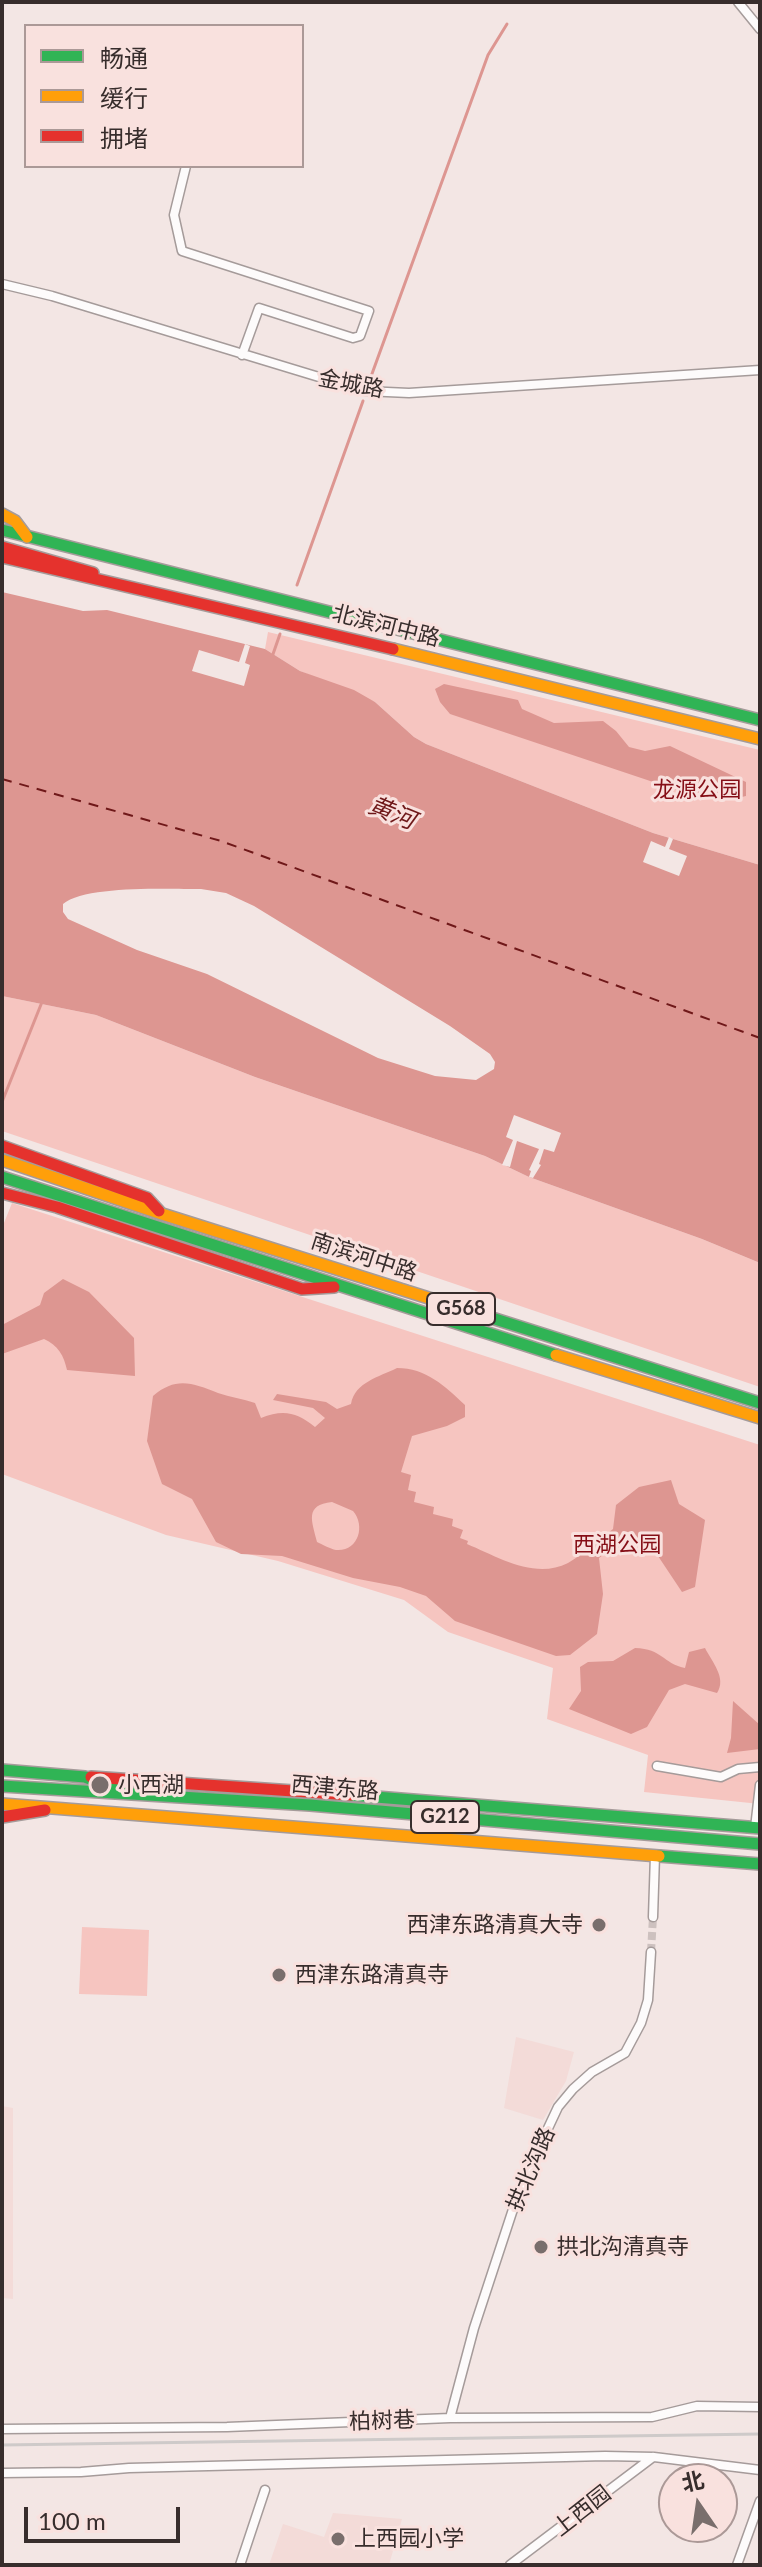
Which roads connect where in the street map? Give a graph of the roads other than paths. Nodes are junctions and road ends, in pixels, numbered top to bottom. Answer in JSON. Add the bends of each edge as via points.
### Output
{"nodes":[{"id":1,"x":738,"y":2,"type":"edge"},
{"id":2,"x":760,"y":29,"type":"edge"},
{"id":3,"x":186,"y":168,"type":"edge"},
{"id":4,"x":2,"y":284,"type":"edge"},
{"id":5,"x":242,"y":355,"type":"junction"},
{"id":6,"x":760,"y":370,"type":"edge"},
{"id":7,"x":2,"y":514,"type":"edge"},
{"id":8,"x":2,"y":530,"type":"edge"},
{"id":9,"x":27,"y":537,"type":"junction"},
{"id":10,"x":2,"y":547,"type":"edge"},
{"id":11,"x":2,"y":557,"type":"edge"},
{"id":12,"x":122,"y":584,"type":"junction"},
{"id":13,"x":760,"y":720,"type":"edge"},
{"id":14,"x":760,"y":739,"type":"edge"},
{"id":15,"x":2,"y":1146,"type":"edge"},
{"id":16,"x":2,"y":1160,"type":"edge"},
{"id":17,"x":2,"y":1177,"type":"edge"},
{"id":18,"x":2,"y":1193,"type":"edge"},
{"id":19,"x":162,"y":1214,"type":"junction"},
{"id":20,"x":343,"y":1286,"type":"junction"},
{"id":21,"x":760,"y":1403,"type":"edge"},
{"id":22,"x":760,"y":1418,"type":"edge"},
{"id":23,"x":657,"y":1766,"type":"dead end"},
{"id":24,"x":760,"y":1767,"type":"edge"},
{"id":25,"x":2,"y":1770,"type":"edge"},
{"id":26,"x":85,"y":1777,"type":"junction"},
{"id":27,"x":760,"y":1785,"type":"edge"},
{"id":28,"x":2,"y":1786,"type":"edge"},
{"id":29,"x":130,"y":1794,"type":"junction"},
{"id":30,"x":2,"y":1804,"type":"edge"},
{"id":31,"x":55,"y":1808,"type":"junction"},
{"id":32,"x":2,"y":1817,"type":"edge"},
{"id":33,"x":758,"y":1828,"type":"edge"},
{"id":34,"x":760,"y":1844,"type":"edge"},
{"id":35,"x":655,"y":1855,"type":"junction"},
{"id":36,"x":760,"y":1864,"type":"edge"},
{"id":37,"x":653,"y":1917,"type":"tunnel mouth"},
{"id":38,"x":651,"y":1952,"type":"tunnel mouth"},
{"id":39,"x":760,"y":2407,"type":"edge"},
{"id":40,"x":450,"y":2418,"type":"junction"},
{"id":41,"x":2,"y":2429,"type":"edge"},
{"id":42,"x":654,"y":2457,"type":"junction"},
{"id":43,"x":760,"y":2470,"type":"edge"},
{"id":44,"x":2,"y":2473,"type":"edge"},
{"id":45,"x":265,"y":2490,"type":"dead end"},
{"id":46,"x":760,"y":2501,"type":"edge"},
{"id":47,"x":240,"y":2565,"type":"edge"},
{"id":48,"x":510,"y":2565,"type":"edge"},
{"id":49,"x":737,"y":2565,"type":"edge"}],
"edges":[{"from":1,"to":2,"type":"street"},
{"from":3,"to":5,"type":"street","via":[[174,215],[182,251],[369,311],[360,336],[353,338],[259,308]]},
{"from":4,"to":5,"type":"street","name":"金城路"},
{"from":5,"to":6,"type":"street","name":"金城路","via":[[352,389],[380,392]]},
{"from":7,"to":9,"type":"main road"},
{"from":8,"to":9,"type":"main road","name":"北滨河中路"},
{"from":9,"to":13,"type":"main road","name":"北滨河中路"},
{"from":10,"to":12,"type":"main road"},
{"from":11,"to":12,"type":"main road","name":"北滨河中路"},
{"from":12,"to":14,"type":"main road","name":"北滨河中路"},
{"from":15,"to":19,"type":"main road","via":[[147,1198]]},
{"from":16,"to":19,"type":"main road","name":"南滨河中路","number":"G568"},
{"from":17,"to":20,"type":"main road","name":"南滨河中路","number":"G568"},
{"from":18,"to":20,"type":"main road","via":[[302,1289]]},
{"from":19,"to":21,"type":"main road","name":"南滨河中路","number":"G568"},
{"from":20,"to":22,"type":"main road","name":"南滨河中路","number":"G568"},
{"from":23,"to":24,"type":"street","via":[[721,1777]]},
{"from":25,"to":26,"type":"main road"},
{"from":26,"to":29,"type":"main road"},
{"from":26,"to":33,"type":"main road","name":"西津东路"},
{"from":27,"to":33,"type":"street"},
{"from":28,"to":29,"type":"main road","name":"西津东路"},
{"from":29,"to":34,"type":"main road","name":"西津东路","number":"G212"},
{"from":30,"to":31,"type":"main road","name":"西津东路","number":"G212"},
{"from":31,"to":32,"type":"main road","name":"西津东路"},
{"from":31,"to":35,"type":"main road","name":"西津东路","number":"G212"},
{"from":35,"to":36,"type":"main road","name":"西津东路","number":"G212"},
{"from":35,"to":37,"type":"street"},
{"from":38,"to":40,"type":"street","name":"拱北沟路","via":[[648,2000],[625,2053],[592,2072],[558,2107],[520,2188]]},
{"from":39,"to":40,"type":"street","name":"柏树巷","via":[[697,2406],[652,2417]]},
{"from":40,"to":41,"type":"street","name":"柏树巷"},
{"from":42,"to":43,"type":"street"},
{"from":42,"to":44,"type":"street"},
{"from":42,"to":48,"type":"street","name":"上西园"},
{"from":45,"to":47,"type":"street"},
{"from":46,"to":49,"type":"street"}]}
